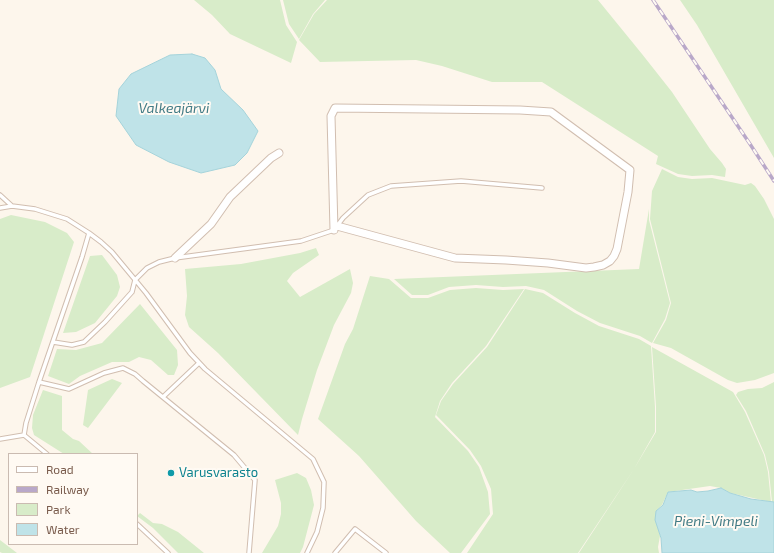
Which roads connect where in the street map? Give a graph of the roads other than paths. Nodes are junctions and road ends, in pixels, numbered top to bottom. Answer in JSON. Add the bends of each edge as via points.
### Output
{"nodes":[{"id":1,"x":279,"y":153,"type":"dead end"},
{"id":2,"x":542,"y":188,"type":"dead end"},
{"id":3,"x":0,"y":195,"type":"edge"},
{"id":4,"x":12,"y":206,"type":"junction"},
{"id":5,"x":0,"y":208,"type":"edge"},
{"id":6,"x":335,"y":228,"type":"junction"},
{"id":7,"x":89,"y":233,"type":"junction"},
{"id":8,"x":175,"y":258,"type":"junction"},
{"id":9,"x":135,"y":280,"type":"junction"},
{"id":10,"x":53,"y":342,"type":"junction"},
{"id":11,"x":199,"y":363,"type":"junction"},
{"id":12,"x":39,"y":382,"type":"junction"},
{"id":13,"x":163,"y":397,"type":"junction"},
{"id":14,"x":24,"y":435,"type":"junction"},
{"id":15,"x":0,"y":439,"type":"edge"},
{"id":16,"x":46,"y":453,"type":"edge"},
{"id":17,"x":138,"y":525,"type":"edge"},
{"id":18,"x":168,"y":553,"type":"edge"},
{"id":19,"x":249,"y":553,"type":"edge"},
{"id":20,"x":307,"y":553,"type":"edge"},
{"id":21,"x":334,"y":553,"type":"edge"},
{"id":22,"x":386,"y":553,"type":"edge"}],
"edges":[{"from":1,"to":8,"type":"street","via":[[230,197],[210,224]]},
{"from":2,"to":6,"type":"lane","via":[[461,181],[391,186],[368,194]]},
{"from":3,"to":4,"type":"lane"},
{"from":4,"to":5,"type":"lane"},
{"from":4,"to":7,"type":"lane","via":[[35,208],[67,219]]},
{"from":6,"to":6,"type":"street","via":[[331,116],[335,108],[550,112],[630,170],[617,249],[610,261],[594,267],[455,258]]},
{"from":6,"to":8,"type":"lane","via":[[301,241]]},
{"from":7,"to":9,"type":"lane","via":[[112,252]]},
{"from":7,"to":10,"type":"lane"},
{"from":8,"to":9,"type":"lane","via":[[147,268]]},
{"from":9,"to":10,"type":"lane","via":[[132,292],[84,342],[72,345]]},
{"from":9,"to":11,"type":"lane"},
{"from":10,"to":12,"type":"lane"},
{"from":11,"to":13,"type":"lane"},
{"from":11,"to":20,"type":"lane","via":[[313,459],[324,482],[323,508],[317,532]]},
{"from":12,"to":13,"type":"lane","via":[[69,389],[104,373],[123,368],[136,374]]},
{"from":12,"to":14,"type":"lane"},
{"from":13,"to":19,"type":"lane","via":[[234,455],[255,480]]},
{"from":14,"to":15,"type":"lane"},
{"from":14,"to":16,"type":"lane"},
{"from":17,"to":18,"type":"lane"},
{"from":21,"to":22,"type":"lane","via":[[355,528]]}]}
